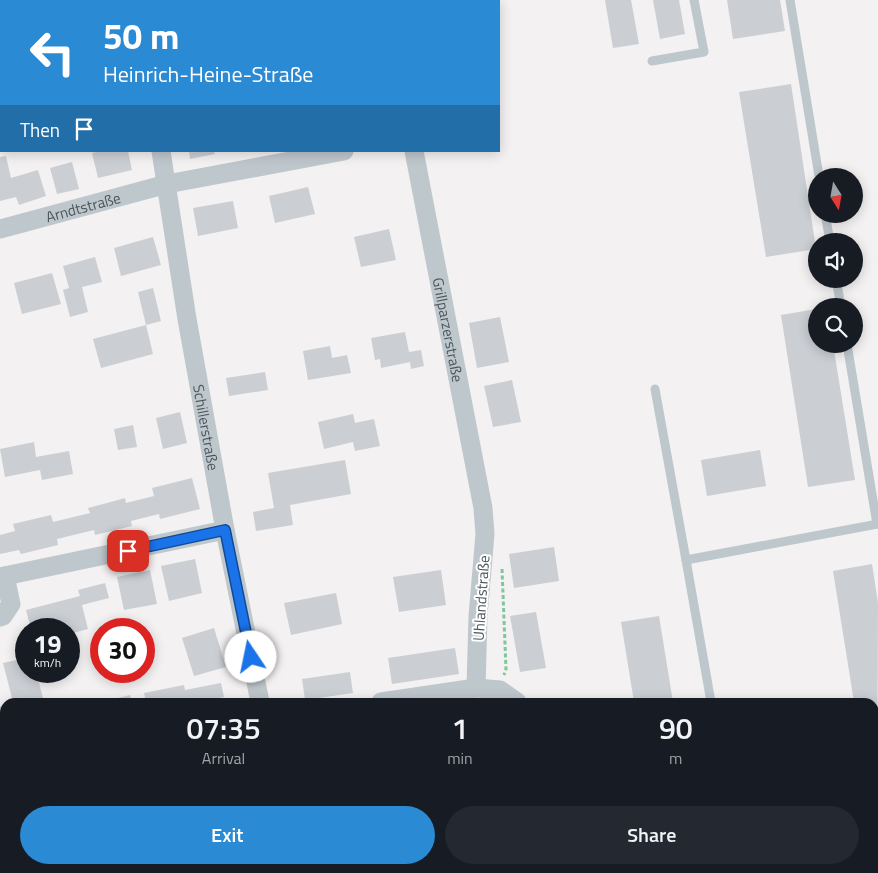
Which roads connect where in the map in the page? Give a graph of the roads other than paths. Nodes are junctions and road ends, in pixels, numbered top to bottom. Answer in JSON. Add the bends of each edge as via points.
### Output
{"nodes":[{"id":1,"x":694,"y":0,"type":"edge"},
{"id":2,"x":790,"y":0,"type":"edge"},
{"id":3,"x":652,"y":61,"type":"dead end"},
{"id":4,"x":161,"y":152,"type":"edge"},
{"id":5,"x":339,"y":152,"type":"edge"},
{"id":6,"x":414,"y":152,"type":"edge"},
{"id":7,"x":818,"y":168,"type":"edge"},
{"id":8,"x":167,"y":184,"type":"junction"},
{"id":9,"x":0,"y":229,"type":"edge"},
{"id":10,"x":849,"y":353,"type":"edge"},
{"id":11,"x":655,"y":389,"type":"dead end"},
{"id":12,"x":483,"y":508,"type":"joint"},
{"id":13,"x":878,"y":524,"type":"edge"},
{"id":14,"x":225,"y":530,"type":"junction"},
{"id":15,"x":686,"y":560,"type":"junction"},
{"id":16,"x":2,"y":576,"type":"edge"},
{"id":17,"x":0,"y":617,"type":"edge"},
{"id":18,"x":476,"y":688,"type":"junction"},
{"id":19,"x":259,"y":698,"type":"edge"},
{"id":20,"x":408,"y":698,"type":"edge"},
{"id":21,"x":511,"y":698,"type":"edge"},
{"id":22,"x":710,"y":698,"type":"edge"}],
"edges":[{"from":1,"to":3,"type":"lane","via":[[704,52]]},
{"from":2,"to":7,"type":"lane"},
{"from":4,"to":8,"type":"street","name":"Schillerstraße"},
{"from":5,"to":8,"type":"street"},
{"from":6,"to":12,"type":"street","name":"Grillparzerstraße"},
{"from":8,"to":9,"type":"street","name":"Arndtstraße"},
{"from":8,"to":14,"type":"street","name":"Schillerstraße","via":[[187,319]]},
{"from":10,"to":13,"type":"lane"},
{"from":11,"to":15,"type":"lane"},
{"from":12,"to":18,"type":"street","name":"Uhlandstraße","via":[[485,534]]},
{"from":13,"to":15,"type":"lane"},
{"from":14,"to":16,"type":"street"},
{"from":14,"to":19,"type":"street","name":"Schillerstraße"},
{"from":15,"to":22,"type":"lane"},
{"from":16,"to":17,"type":"street","via":[[11,604]]},
{"from":18,"to":20,"type":"street"},
{"from":18,"to":21,"type":"street","via":[[500,690]]}]}
